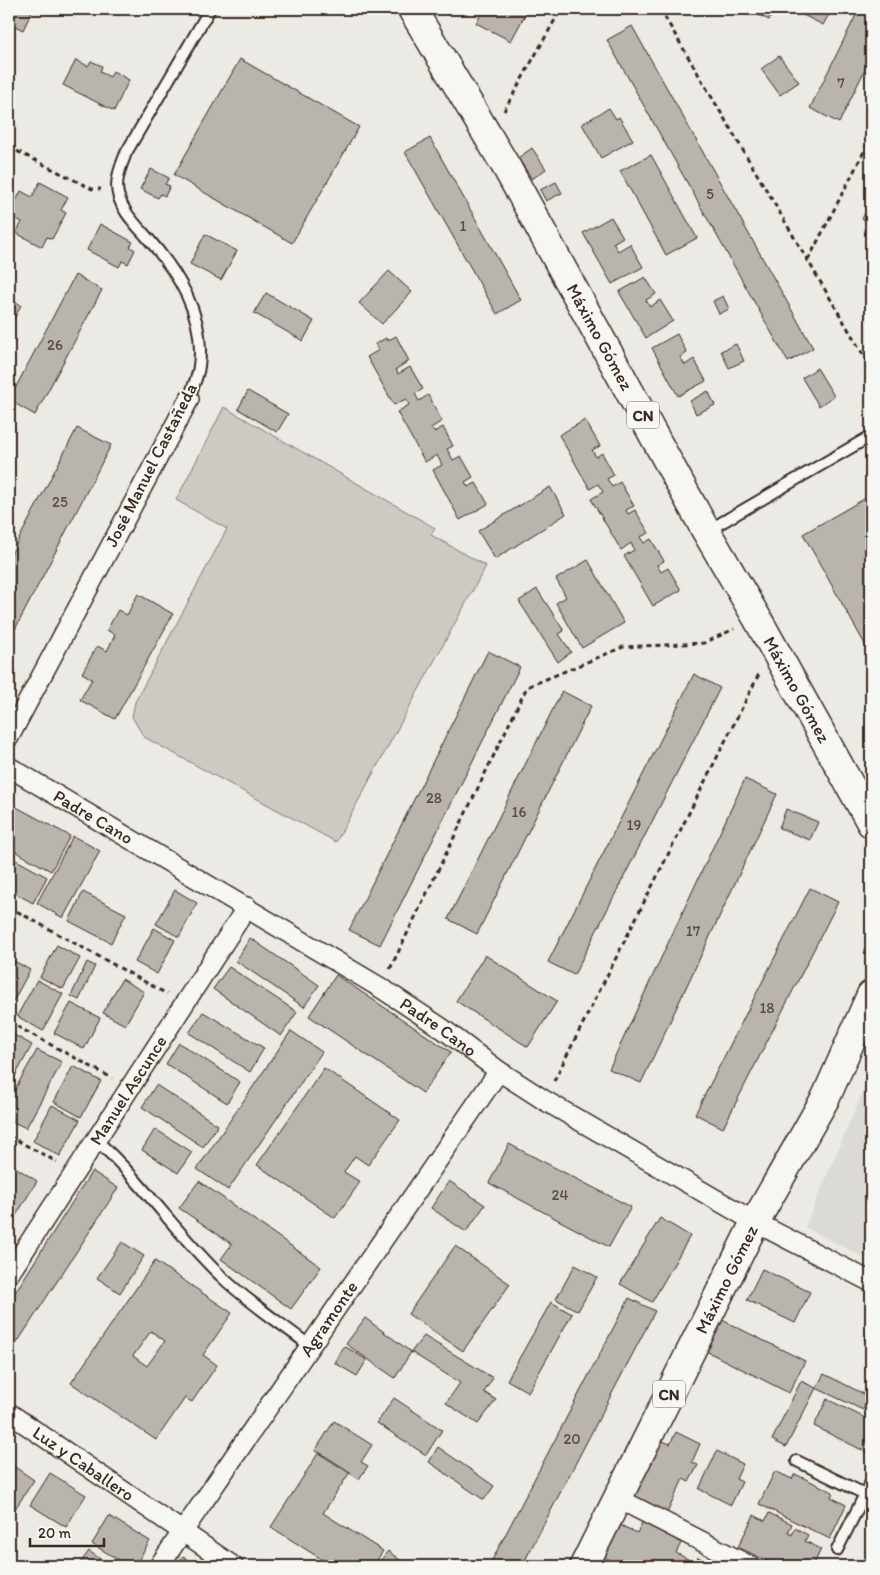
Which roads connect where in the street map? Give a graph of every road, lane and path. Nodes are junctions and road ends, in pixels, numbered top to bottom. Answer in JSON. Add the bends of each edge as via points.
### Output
{"nodes":[{"id":1,"x":210,"y":9,"type":"edge"},
{"id":2,"x":412,"y":9,"type":"edge"},
{"id":3,"x":561,"y":9,"type":"edge"},
{"id":4,"x":660,"y":9,"type":"edge"},
{"id":5,"x":488,"y":138,"type":"junction"},
{"id":6,"x":871,"y":138,"type":"edge"},
{"id":7,"x":9,"y":147,"type":"edge"},
{"id":8,"x":117,"y":187,"type":"junction"},
{"id":9,"x":808,"y":260,"type":"junction"},
{"id":10,"x":871,"y":368,"type":"edge"},
{"id":11,"x":189,"y":399,"type":"joint"},
{"id":12,"x":871,"y":436,"type":"edge"},
{"id":13,"x":706,"y":531,"type":"junction"},
{"id":14,"x":757,"y":618,"type":"junction"},
{"id":15,"x":773,"y":647,"type":"junction"},
{"id":16,"x":9,"y":737,"type":"edge"},
{"id":17,"x":9,"y":767,"type":"edge"},
{"id":18,"x":871,"y":823,"type":"edge"},
{"id":19,"x":9,"y":907,"type":"edge"},
{"id":20,"x":248,"y":907,"type":"junction"},
{"id":21,"x":381,"y":988,"type":"junction"},
{"id":22,"x":871,"y":995,"type":"edge"},
{"id":23,"x":185,"y":1004,"type":"junction"},
{"id":24,"x":9,"y":1022,"type":"edge"},
{"id":25,"x":499,"y":1071,"type":"junction"},
{"id":26,"x":130,"y":1088,"type":"junction"},
{"id":27,"x":544,"y":1100,"type":"junction"},
{"id":28,"x":9,"y":1136,"type":"edge"},
{"id":29,"x":96,"y":1140,"type":"junction"},
{"id":30,"x":75,"y":1172,"type":"junction"},
{"id":31,"x":756,"y":1222,"type":"junction"},
{"id":32,"x":9,"y":1274,"type":"edge"},
{"id":33,"x":871,"y":1282,"type":"edge"},
{"id":34,"x":310,"y":1346,"type":"junction"},
{"id":35,"x":9,"y":1412,"type":"edge"},
{"id":36,"x":797,"y":1461,"type":"dead end"},
{"id":37,"x":871,"y":1482,"type":"edge"},
{"id":38,"x":868,"y":1496,"type":"edge"},
{"id":39,"x":617,"y":1498,"type":"junction"},
{"id":40,"x":182,"y":1532,"type":"junction"},
{"id":41,"x":837,"y":1550,"type":"dead end"},
{"id":42,"x":159,"y":1566,"type":"edge"},
{"id":43,"x":233,"y":1566,"type":"edge"},
{"id":44,"x":584,"y":1566,"type":"edge"},
{"id":45,"x":750,"y":1566,"type":"edge"}],
"edges":[{"from":1,"to":8,"type":"lane","via":[[126,153],[118,173]]},
{"from":2,"to":5,"type":"main road","name":"Máximo Gómez","number":"CN"},
{"from":3,"to":5,"type":"path"},
{"from":4,"to":9,"type":"path"},
{"from":5,"to":13,"type":"main road","name":"Máximo Gómez","number":"CN"},
{"from":6,"to":9,"type":"path"},
{"from":7,"to":8,"type":"path","via":[[92,189]]},
{"from":8,"to":11,"type":"lane","name":"José Manuel Castañeda","via":[[129,216],[165,258],[194,312],[200,335],[199,366]]},
{"from":9,"to":10,"type":"path"},
{"from":11,"to":16,"type":"street","name":"José Manuel Castañeda"},
{"from":12,"to":13,"type":"lane"},
{"from":13,"to":14,"type":"main road","name":"Máximo Gómez","number":"CN"},
{"from":14,"to":15,"type":"main road","name":"Máximo Gómez","number":"CN"},
{"from":14,"to":21,"type":"path","via":[[704,643],[623,647],[527,687]]},
{"from":15,"to":18,"type":"main road","name":"Máximo Gómez","number":"CN"},
{"from":15,"to":27,"type":"path"},
{"from":17,"to":20,"type":"street","name":"Padre Cano"},
{"from":19,"to":23,"type":"path"},
{"from":20,"to":21,"type":"street","name":"Padre Cano"},
{"from":20,"to":23,"type":"street","name":"Manuel Ascunce"},
{"from":21,"to":25,"type":"street","name":"Padre Cano"},
{"from":22,"to":31,"type":"main road","name":"Máximo Gómez","number":"CN","via":[[826,1096]]},
{"from":23,"to":26,"type":"street","name":"Manuel Ascunce"},
{"from":24,"to":26,"type":"path"},
{"from":25,"to":27,"type":"street","name":"Padre Cano"},
{"from":25,"to":34,"type":"street","name":"Agramonte"},
{"from":26,"to":29,"type":"street","name":"Manuel Ascunce"},
{"from":27,"to":31,"type":"street","name":"Padre Cano"},
{"from":28,"to":30,"type":"path"},
{"from":29,"to":30,"type":"street","name":"Manuel Ascunce"},
{"from":29,"to":34,"type":"lane","via":[[118,1160],[168,1220],[223,1278]]},
{"from":30,"to":32,"type":"street","name":"Manuel Ascunce"},
{"from":31,"to":33,"type":"street","name":"Padre Cano"},
{"from":31,"to":39,"type":"main road","name":"Máximo Gómez","number":"CN"},
{"from":34,"to":40,"type":"street","name":"Agramonte"},
{"from":35,"to":40,"type":"street","name":"Luz y Caballero"},
{"from":36,"to":38,"type":"lane"},
{"from":37,"to":38,"type":"lane"},
{"from":38,"to":41,"type":"lane"},
{"from":39,"to":44,"type":"main road","name":"Máximo Gómez","number":"CN"},
{"from":39,"to":45,"type":"street"},
{"from":40,"to":42,"type":"street","name":"Agramonte"},
{"from":40,"to":43,"type":"street","name":"Luz y Caballero"}]}
